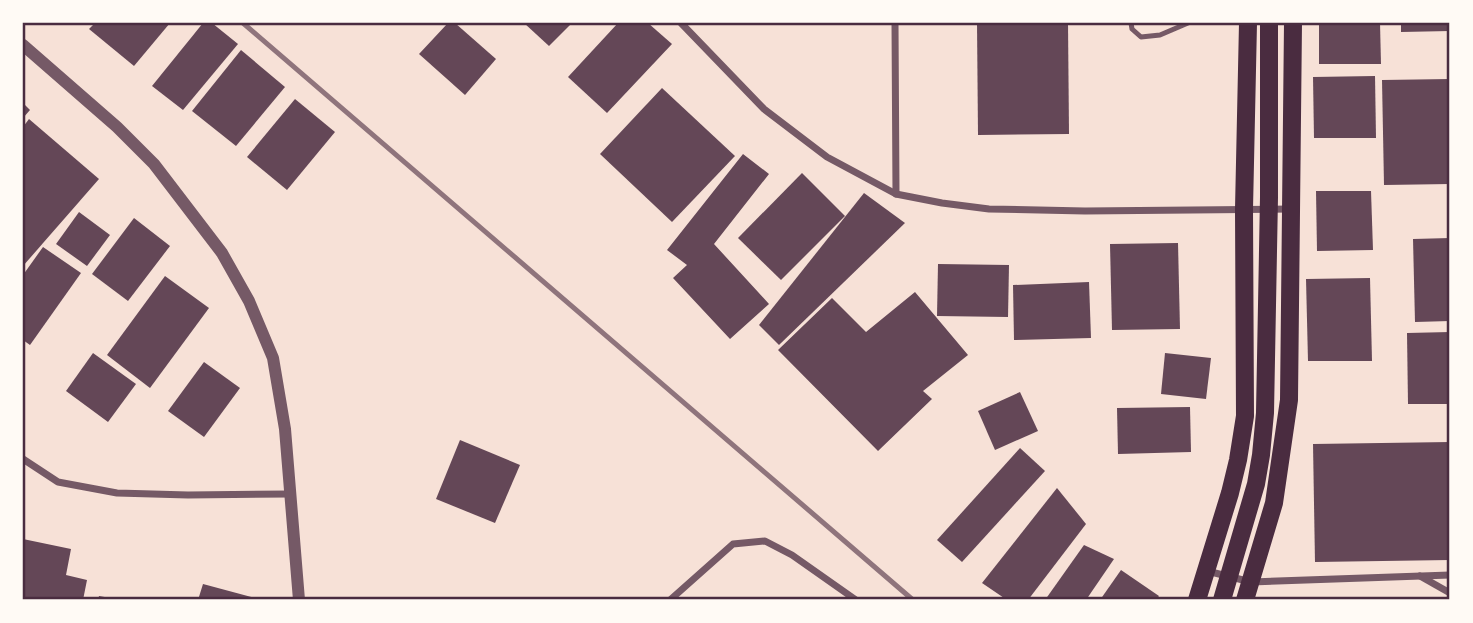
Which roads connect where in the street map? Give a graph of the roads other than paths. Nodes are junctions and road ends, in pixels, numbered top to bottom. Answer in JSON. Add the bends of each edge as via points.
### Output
{"nodes":[{"id":1,"x":681,"y":23,"type":"edge"},
{"id":2,"x":895,"y":23,"type":"edge"},
{"id":3,"x":1131,"y":23,"type":"edge"},
{"id":4,"x":1188,"y":23,"type":"edge"},
{"id":5,"x":1248,"y":23,"type":"edge"},
{"id":6,"x":1269,"y":23,"type":"edge"},
{"id":7,"x":1293,"y":23,"type":"edge"},
{"id":8,"x":23,"y":45,"type":"edge"},
{"id":9,"x":896,"y":194,"type":"junction"},
{"id":10,"x":1291,"y":208,"type":"junction"},
{"id":11,"x":1244,"y":209,"type":"junction"},
{"id":12,"x":23,"y":459,"type":"edge"},
{"id":13,"x":290,"y":494,"type":"junction"},
{"id":14,"x":1206,"y":570,"type":"junction"},
{"id":15,"x":1450,"y":575,"type":"edge"},
{"id":16,"x":1419,"y":576,"type":"junction"},
{"id":17,"x":1251,"y":582,"type":"junction"},
{"id":18,"x":1450,"y":593,"type":"edge"},
{"id":19,"x":299,"y":600,"type":"edge"},
{"id":20,"x":670,"y":600,"type":"edge"},
{"id":21,"x":856,"y":600,"type":"edge"},
{"id":22,"x":1197,"y":600,"type":"edge"},
{"id":23,"x":1222,"y":600,"type":"edge"},
{"id":24,"x":1245,"y":600,"type":"edge"}],
"edges":[{"from":1,"to":9,"type":"street","via":[[764,109],[827,157]]},
{"from":2,"to":9,"type":"street"},
{"from":3,"to":4,"type":"lane","via":[[1142,37]]},
{"from":5,"to":11,"type":"main road"},
{"from":6,"to":23,"type":"main road","via":[[1264,427],[1255,484]]},
{"from":7,"to":10,"type":"main road"},
{"from":8,"to":13,"type":"street","via":[[154,164],[222,253],[273,358]]},
{"from":9,"to":11,"type":"street","via":[[989,209]]},
{"from":10,"to":11,"type":"street"},
{"from":10,"to":17,"type":"main road","via":[[1285,440],[1274,503]]},
{"from":11,"to":14,"type":"main road","via":[[1245,416],[1233,482]]},
{"from":12,"to":13,"type":"street","via":[[58,482],[117,493]]},
{"from":13,"to":19,"type":"street"},
{"from":14,"to":17,"type":"street"},
{"from":14,"to":22,"type":"main road"},
{"from":15,"to":16,"type":"street"},
{"from":16,"to":17,"type":"street"},
{"from":16,"to":18,"type":"street"},
{"from":17,"to":24,"type":"main road"},
{"from":20,"to":21,"type":"street","via":[[733,544],[765,541]]}]}
